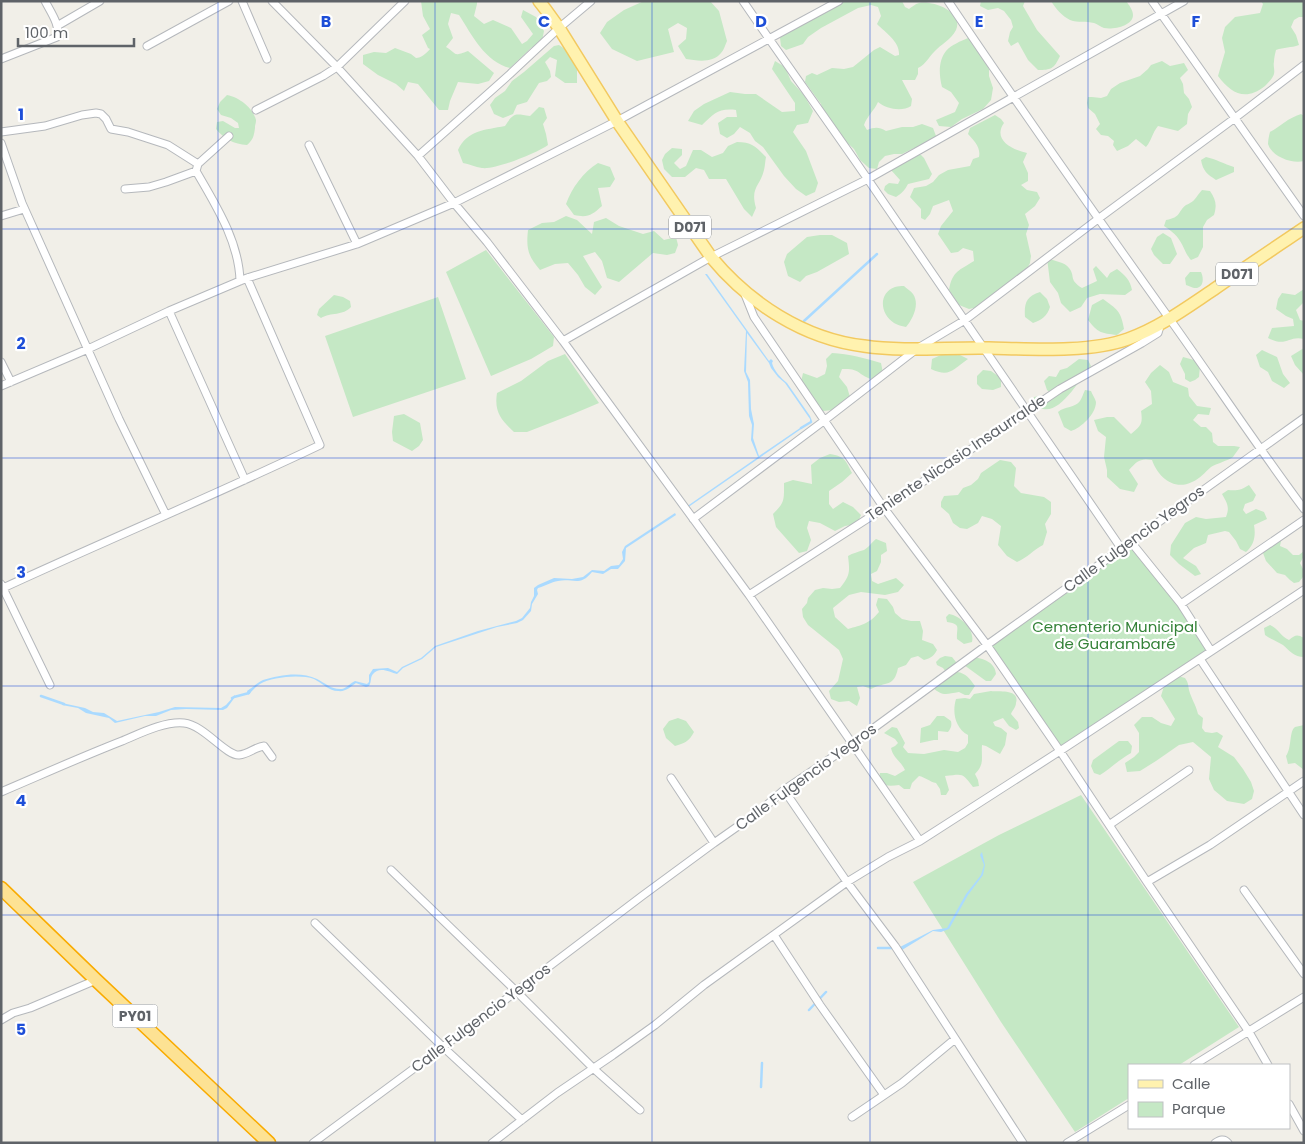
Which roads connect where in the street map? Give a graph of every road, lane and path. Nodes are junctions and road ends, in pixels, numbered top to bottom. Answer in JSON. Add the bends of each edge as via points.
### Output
{"nodes":[{"id":1,"x":45,"y":1,"type":"edge"},
{"id":2,"x":100,"y":1,"type":"edge"},
{"id":3,"x":229,"y":1,"type":"edge"},
{"id":4,"x":242,"y":1,"type":"edge"},
{"id":5,"x":272,"y":1,"type":"edge"},
{"id":6,"x":405,"y":1,"type":"edge"},
{"id":7,"x":539,"y":1,"type":"edge"},
{"id":8,"x":591,"y":1,"type":"edge"},
{"id":9,"x":743,"y":1,"type":"edge"},
{"id":10,"x":839,"y":1,"type":"edge"},
{"id":11,"x":948,"y":1,"type":"edge"},
{"id":12,"x":1152,"y":1,"type":"edge"},
{"id":13,"x":1184,"y":1,"type":"edge"},
{"id":14,"x":1160,"y":14,"type":"junction"},
{"id":15,"x":57,"y":26,"type":"junction"},
{"id":16,"x":559,"y":28,"type":"junction"},
{"id":17,"x":769,"y":39,"type":"junction"},
{"id":18,"x":147,"y":46,"type":"dead end"},
{"id":19,"x":1,"y":59,"type":"edge"},
{"id":20,"x":268,"y":59,"type":"dead end"},
{"id":21,"x":1304,"y":65,"type":"edge"},
{"id":22,"x":337,"y":67,"type":"junction"},
{"id":23,"x":1012,"y":97,"type":"junction"},
{"id":24,"x":256,"y":110,"type":"dead end"},
{"id":25,"x":1235,"y":118,"type":"junction"},
{"id":26,"x":617,"y":122,"type":"junction"},
{"id":27,"x":1,"y":132,"type":"edge"},
{"id":28,"x":229,"y":136,"type":"dead end"},
{"id":29,"x":1,"y":143,"type":"edge"},
{"id":30,"x":309,"y":145,"type":"dead end"},
{"id":31,"x":418,"y":156,"type":"junction"},
{"id":32,"x":197,"y":167,"type":"junction"},
{"id":33,"x":868,"y":179,"type":"junction"},
{"id":34,"x":125,"y":189,"type":"dead end"},
{"id":35,"x":454,"y":203,"type":"junction"},
{"id":36,"x":24,"y":209,"type":"junction"},
{"id":37,"x":1,"y":216,"type":"edge"},
{"id":38,"x":1304,"y":216,"type":"edge"},
{"id":39,"x":1098,"y":218,"type":"junction"},
{"id":40,"x":1304,"y":228,"type":"edge"},
{"id":41,"x":357,"y":244,"type":"junction"},
{"id":42,"x":711,"y":257,"type":"junction"},
{"id":43,"x":244,"y":279,"type":"junction"},
{"id":44,"x":743,"y":290,"type":"junction"},
{"id":45,"x":169,"y":311,"type":"junction"},
{"id":46,"x":965,"y":320,"type":"junction"},
{"id":47,"x":1165,"y":321,"type":"junction"},
{"id":48,"x":564,"y":341,"type":"junction"},
{"id":49,"x":918,"y":348,"type":"junction"},
{"id":50,"x":984,"y":348,"type":"junction"},
{"id":51,"x":88,"y":349,"type":"junction"},
{"id":52,"x":1,"y":362,"type":"edge"},
{"id":53,"x":11,"y":382,"type":"junction"},
{"id":54,"x":1,"y":386,"type":"edge"},
{"id":55,"x":1026,"y":412,"type":"junction"},
{"id":56,"x":1304,"y":418,"type":"edge"},
{"id":57,"x":825,"y":420,"type":"junction"},
{"id":58,"x":1260,"y":449,"type":"junction"},
{"id":59,"x":245,"y":480,"type":"junction"},
{"id":60,"x":884,"y":508,"type":"junction"},
{"id":61,"x":1304,"y":509,"type":"edge"},
{"id":62,"x":166,"y":515,"type":"junction"},
{"id":63,"x":693,"y":519,"type":"junction"},
{"id":64,"x":1304,"y":520,"type":"edge"},
{"id":65,"x":1132,"y":542,"type":"junction"},
{"id":66,"x":1121,"y":548,"type":"junction"},
{"id":67,"x":2,"y":587,"type":"edge"},
{"id":68,"x":1304,"y":590,"type":"edge"},
{"id":69,"x":749,"y":595,"type":"junction"},
{"id":70,"x":1181,"y":604,"type":"junction"},
{"id":71,"x":986,"y":645,"type":"junction"},
{"id":72,"x":1211,"y":651,"type":"junction"},
{"id":73,"x":1200,"y":659,"type":"junction"},
{"id":74,"x":50,"y":685,"type":"dead end"},
{"id":75,"x":852,"y":744,"type":"junction"},
{"id":76,"x":1060,"y":751,"type":"junction"},
{"id":77,"x":272,"y":757,"type":"dead end"},
{"id":78,"x":1189,"y":770,"type":"dead end"},
{"id":79,"x":671,"y":778,"type":"dead end"},
{"id":80,"x":1304,"y":781,"type":"edge"},
{"id":81,"x":784,"y":790,"type":"junction"},
{"id":82,"x":1288,"y":791,"type":"junction"},
{"id":83,"x":1,"y":792,"type":"edge"},
{"id":84,"x":1304,"y":815,"type":"edge"},
{"id":85,"x":1109,"y":825,"type":"junction"},
{"id":86,"x":920,"y":841,"type":"junction"},
{"id":87,"x":714,"y":843,"type":"junction"},
{"id":88,"x":392,"y":870,"type":"dead end"},
{"id":89,"x":847,"y":882,"type":"junction"},
{"id":90,"x":1147,"y":882,"type":"junction"},
{"id":91,"x":1,"y":888,"type":"edge"},
{"id":92,"x":1244,"y":890,"type":"dead end"},
{"id":93,"x":315,"y":923,"type":"dead end"},
{"id":94,"x":774,"y":935,"type":"junction"},
{"id":95,"x":1304,"y":974,"type":"edge"},
{"id":96,"x":96,"y":980,"type":"junction"},
{"id":97,"x":516,"y":991,"type":"junction"},
{"id":98,"x":1304,"y":997,"type":"edge"},
{"id":99,"x":1,"y":1020,"type":"edge"},
{"id":100,"x":1249,"y":1032,"type":"junction"},
{"id":101,"x":955,"y":1039,"type":"junction"},
{"id":102,"x":443,"y":1047,"type":"junction"},
{"id":103,"x":1196,"y":1064,"type":"edge"},
{"id":104,"x":1267,"y":1064,"type":"edge"},
{"id":105,"x":594,"y":1069,"type":"junction"},
{"id":106,"x":884,"y":1094,"type":"junction"},
{"id":107,"x":1128,"y":1106,"type":"edge"},
{"id":108,"x":1290,"y":1106,"type":"edge"},
{"id":109,"x":640,"y":1110,"type":"dead end"},
{"id":110,"x":852,"y":1117,"type":"dead end"},
{"id":111,"x":522,"y":1120,"type":"junction"},
{"id":112,"x":1304,"y":1131,"type":"edge"},
{"id":113,"x":269,"y":1143,"type":"edge"},
{"id":114,"x":313,"y":1143,"type":"edge"},
{"id":115,"x":492,"y":1143,"type":"edge"},
{"id":116,"x":1022,"y":1143,"type":"edge"},
{"id":117,"x":1067,"y":1143,"type":"edge"},
{"id":118,"x":1215,"y":1143,"type":"edge"},
{"id":119,"x":1228,"y":1143,"type":"edge"}],
"edges":[{"from":1,"to":15,"type":"street"},
{"from":2,"to":15,"type":"street"},
{"from":3,"to":18,"type":"street"},
{"from":4,"to":20,"type":"street"},
{"from":5,"to":22,"type":"street"},
{"from":6,"to":22,"type":"street"},
{"from":7,"to":16,"type":"main road","number":"D071"},
{"from":8,"to":16,"type":"street"},
{"from":9,"to":17,"type":"street"},
{"from":10,"to":17,"type":"street"},
{"from":11,"to":23,"type":"street"},
{"from":12,"to":14,"type":"street"},
{"from":13,"to":14,"type":"street"},
{"from":14,"to":23,"type":"street"},
{"from":14,"to":25,"type":"street"},
{"from":15,"to":19,"type":"street","via":[[57,37]]},
{"from":16,"to":26,"type":"main road","number":"D071"},
{"from":16,"to":31,"type":"street"},
{"from":17,"to":26,"type":"street"},
{"from":17,"to":33,"type":"street"},
{"from":21,"to":25,"type":"street"},
{"from":22,"to":24,"type":"street"},
{"from":22,"to":31,"type":"street"},
{"from":23,"to":33,"type":"street"},
{"from":23,"to":39,"type":"street"},
{"from":25,"to":38,"type":"street"},
{"from":25,"to":39,"type":"street"},
{"from":26,"to":35,"type":"street"},
{"from":26,"to":42,"type":"main road","number":"D071"},
{"from":27,"to":32,"type":"street","via":[[45,126],[96,113],[106,119],[110,130],[128,132],[168,145]]},
{"from":28,"to":32,"type":"street"},
{"from":29,"to":36,"type":"street"},
{"from":30,"to":41,"type":"street"},
{"from":31,"to":35,"type":"street"},
{"from":32,"to":34,"type":"street","via":[[166,182]]},
{"from":32,"to":43,"type":"street","via":[[220,213]]},
{"from":33,"to":42,"type":"street"},
{"from":33,"to":46,"type":"street"},
{"from":35,"to":41,"type":"street"},
{"from":35,"to":48,"type":"street"},
{"from":36,"to":37,"type":"street"},
{"from":36,"to":51,"type":"street"},
{"from":39,"to":46,"type":"street"},
{"from":39,"to":47,"type":"street"},
{"from":40,"to":47,"type":"main road","number":"D071"},
{"from":41,"to":43,"type":"street"},
{"from":42,"to":44,"type":"main road","number":"D071"},
{"from":42,"to":48,"type":"street"},
{"from":43,"to":45,"type":"street"},
{"from":43,"to":59,"type":"street","via":[[320,445]]},
{"from":44,"to":49,"type":"main road","number":"D071","via":[[805,330],[832,340],[864,346]]},
{"from":44,"to":57,"type":"street","via":[[754,317]]},
{"from":45,"to":51,"type":"street"},
{"from":45,"to":59,"type":"street"},
{"from":46,"to":49,"type":"street"},
{"from":46,"to":50,"type":"street"},
{"from":47,"to":50,"type":"main road","number":"D071","via":[[1127,339],[1098,346]]},
{"from":47,"to":55,"type":"street","name":"Teniente Nicasio Insaurralde","via":[[1158,333]]},
{"from":47,"to":58,"type":"street"},
{"from":48,"to":63,"type":"street"},
{"from":49,"to":50,"type":"main road","number":"D071"},
{"from":49,"to":57,"type":"street"},
{"from":50,"to":55,"type":"street"},
{"from":51,"to":53,"type":"street"},
{"from":51,"to":62,"type":"street"},
{"from":52,"to":53,"type":"street"},
{"from":53,"to":54,"type":"street"},
{"from":55,"to":60,"type":"street","name":"Teniente Nicasio Insaurralde"},
{"from":55,"to":66,"type":"street"},
{"from":56,"to":58,"type":"street","name":"Calle Fulgencio Yegros"},
{"from":57,"to":60,"type":"street"},
{"from":57,"to":63,"type":"street"},
{"from":58,"to":61,"type":"street"},
{"from":58,"to":65,"type":"street","name":"Calle Fulgencio Yegros"},
{"from":59,"to":62,"type":"street"},
{"from":60,"to":69,"type":"street","name":"Teniente Nicasio Insaurralde"},
{"from":60,"to":71,"type":"street"},
{"from":62,"to":67,"type":"street"},
{"from":63,"to":69,"type":"street"},
{"from":64,"to":70,"type":"street"},
{"from":65,"to":66,"type":"street","name":"Calle Fulgencio Yegros"},
{"from":65,"to":70,"type":"street"},
{"from":66,"to":71,"type":"street","name":"Calle Fulgencio Yegros"},
{"from":67,"to":74,"type":"street"},
{"from":68,"to":72,"type":"street"},
{"from":69,"to":75,"type":"street"},
{"from":70,"to":72,"type":"street"},
{"from":71,"to":75,"type":"street","name":"Calle Fulgencio Yegros"},
{"from":71,"to":76,"type":"street"},
{"from":72,"to":73,"type":"street"},
{"from":73,"to":76,"type":"street"},
{"from":73,"to":82,"type":"street"},
{"from":75,"to":81,"type":"street","name":"Calle Fulgencio Yegros"},
{"from":75,"to":86,"type":"street"},
{"from":76,"to":85,"type":"street"},
{"from":76,"to":86,"type":"street"},
{"from":77,"to":83,"type":"street","via":[[264,746],[238,755],[196,726],[168,724]]},
{"from":78,"to":85,"type":"street"},
{"from":79,"to":87,"type":"street"},
{"from":80,"to":82,"type":"street"},
{"from":81,"to":87,"type":"street","name":"Calle Fulgencio Yegros"},
{"from":81,"to":89,"type":"street"},
{"from":82,"to":84,"type":"street"},
{"from":82,"to":90,"type":"street","via":[[1210,845]]},
{"from":85,"to":90,"type":"street"},
{"from":86,"to":89,"type":"street"},
{"from":87,"to":97,"type":"street","name":"Calle Fulgencio Yegros"},
{"from":88,"to":97,"type":"street"},
{"from":89,"to":94,"type":"street"},
{"from":89,"to":101,"type":"street","via":[[896,948]]},
{"from":90,"to":100,"type":"street"},
{"from":91,"to":96,"type":"highway","number":"PY01"},
{"from":92,"to":95,"type":"street"},
{"from":93,"to":102,"type":"street"},
{"from":94,"to":105,"type":"street"},
{"from":94,"to":106,"type":"street","via":[[818,1003]]},
{"from":96,"to":99,"type":"street"},
{"from":96,"to":113,"type":"highway","number":"PY01"},
{"from":97,"to":102,"type":"street","name":"Calle Fulgencio Yegros"},
{"from":97,"to":105,"type":"street"},
{"from":98,"to":100,"type":"street"},
{"from":100,"to":103,"type":"street"},
{"from":100,"to":104,"type":"street"},
{"from":101,"to":106,"type":"street"},
{"from":101,"to":116,"type":"street"},
{"from":102,"to":111,"type":"street"},
{"from":102,"to":114,"type":"street","name":"Calle Fulgencio Yegros"},
{"from":105,"to":109,"type":"street"},
{"from":105,"to":111,"type":"street"},
{"from":106,"to":110,"type":"street"},
{"from":107,"to":117,"type":"street"},
{"from":108,"to":112,"type":"street"},
{"from":111,"to":115,"type":"street"},
{"from":118,"to":119,"type":"street","via":[[1224,1140]]}]}
